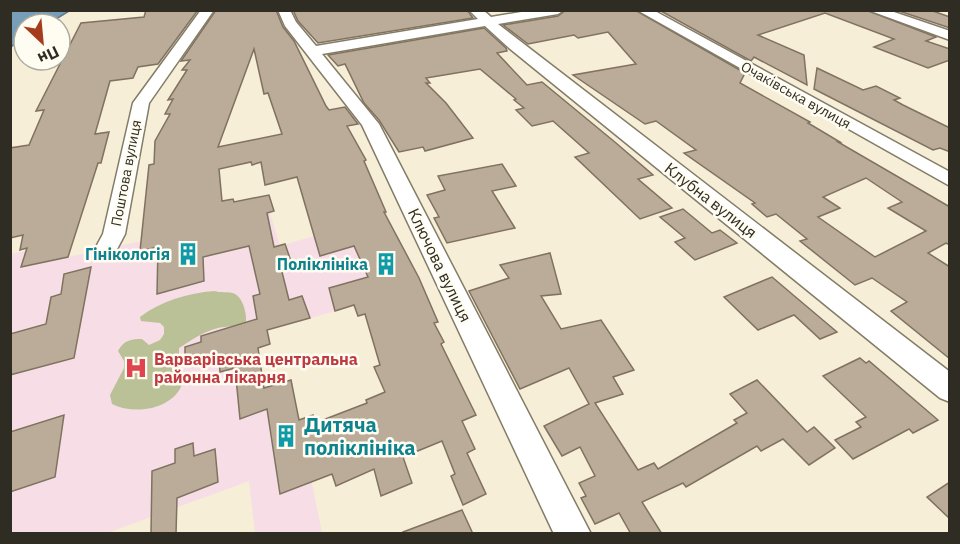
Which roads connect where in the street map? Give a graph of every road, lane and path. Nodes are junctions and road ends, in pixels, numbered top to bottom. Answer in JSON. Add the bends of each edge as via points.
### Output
{"nodes":[{"id":1,"x":208,"y":10,"type":"edge"},
{"id":2,"x":284,"y":10,"type":"edge"},
{"id":3,"x":558,"y":10,"type":"edge"},
{"id":4,"x":643,"y":10,"type":"edge"},
{"id":5,"x":874,"y":10,"type":"edge"},
{"id":6,"x":480,"y":16,"type":"edge"},
{"id":7,"x":950,"y":36,"type":"edge"},
{"id":8,"x":312,"y":51,"type":"junction"},
{"id":9,"x":950,"y":180,"type":"edge"},
{"id":10,"x":107,"y":247,"type":"dead end"},
{"id":11,"x":950,"y":388,"type":"edge"},
{"id":12,"x":573,"y":534,"type":"edge"}],
"edges":[{"from":1,"to":10,"type":"street","name":"Поштова вулиця","via":[[141,103],[114,234]]},
{"from":2,"to":8,"type":"street","name":"Ключова вулиця"},
{"from":3,"to":6,"type":"street"},
{"from":4,"to":9,"type":"street","name":"Очаківська вулиця"},
{"from":5,"to":7,"type":"street"},
{"from":6,"to":8,"type":"street"},
{"from":6,"to":11,"type":"street","name":"Клубна вулиця"},
{"from":8,"to":12,"type":"street","name":"Ключова вулиця","via":[[370,124]]}]}
